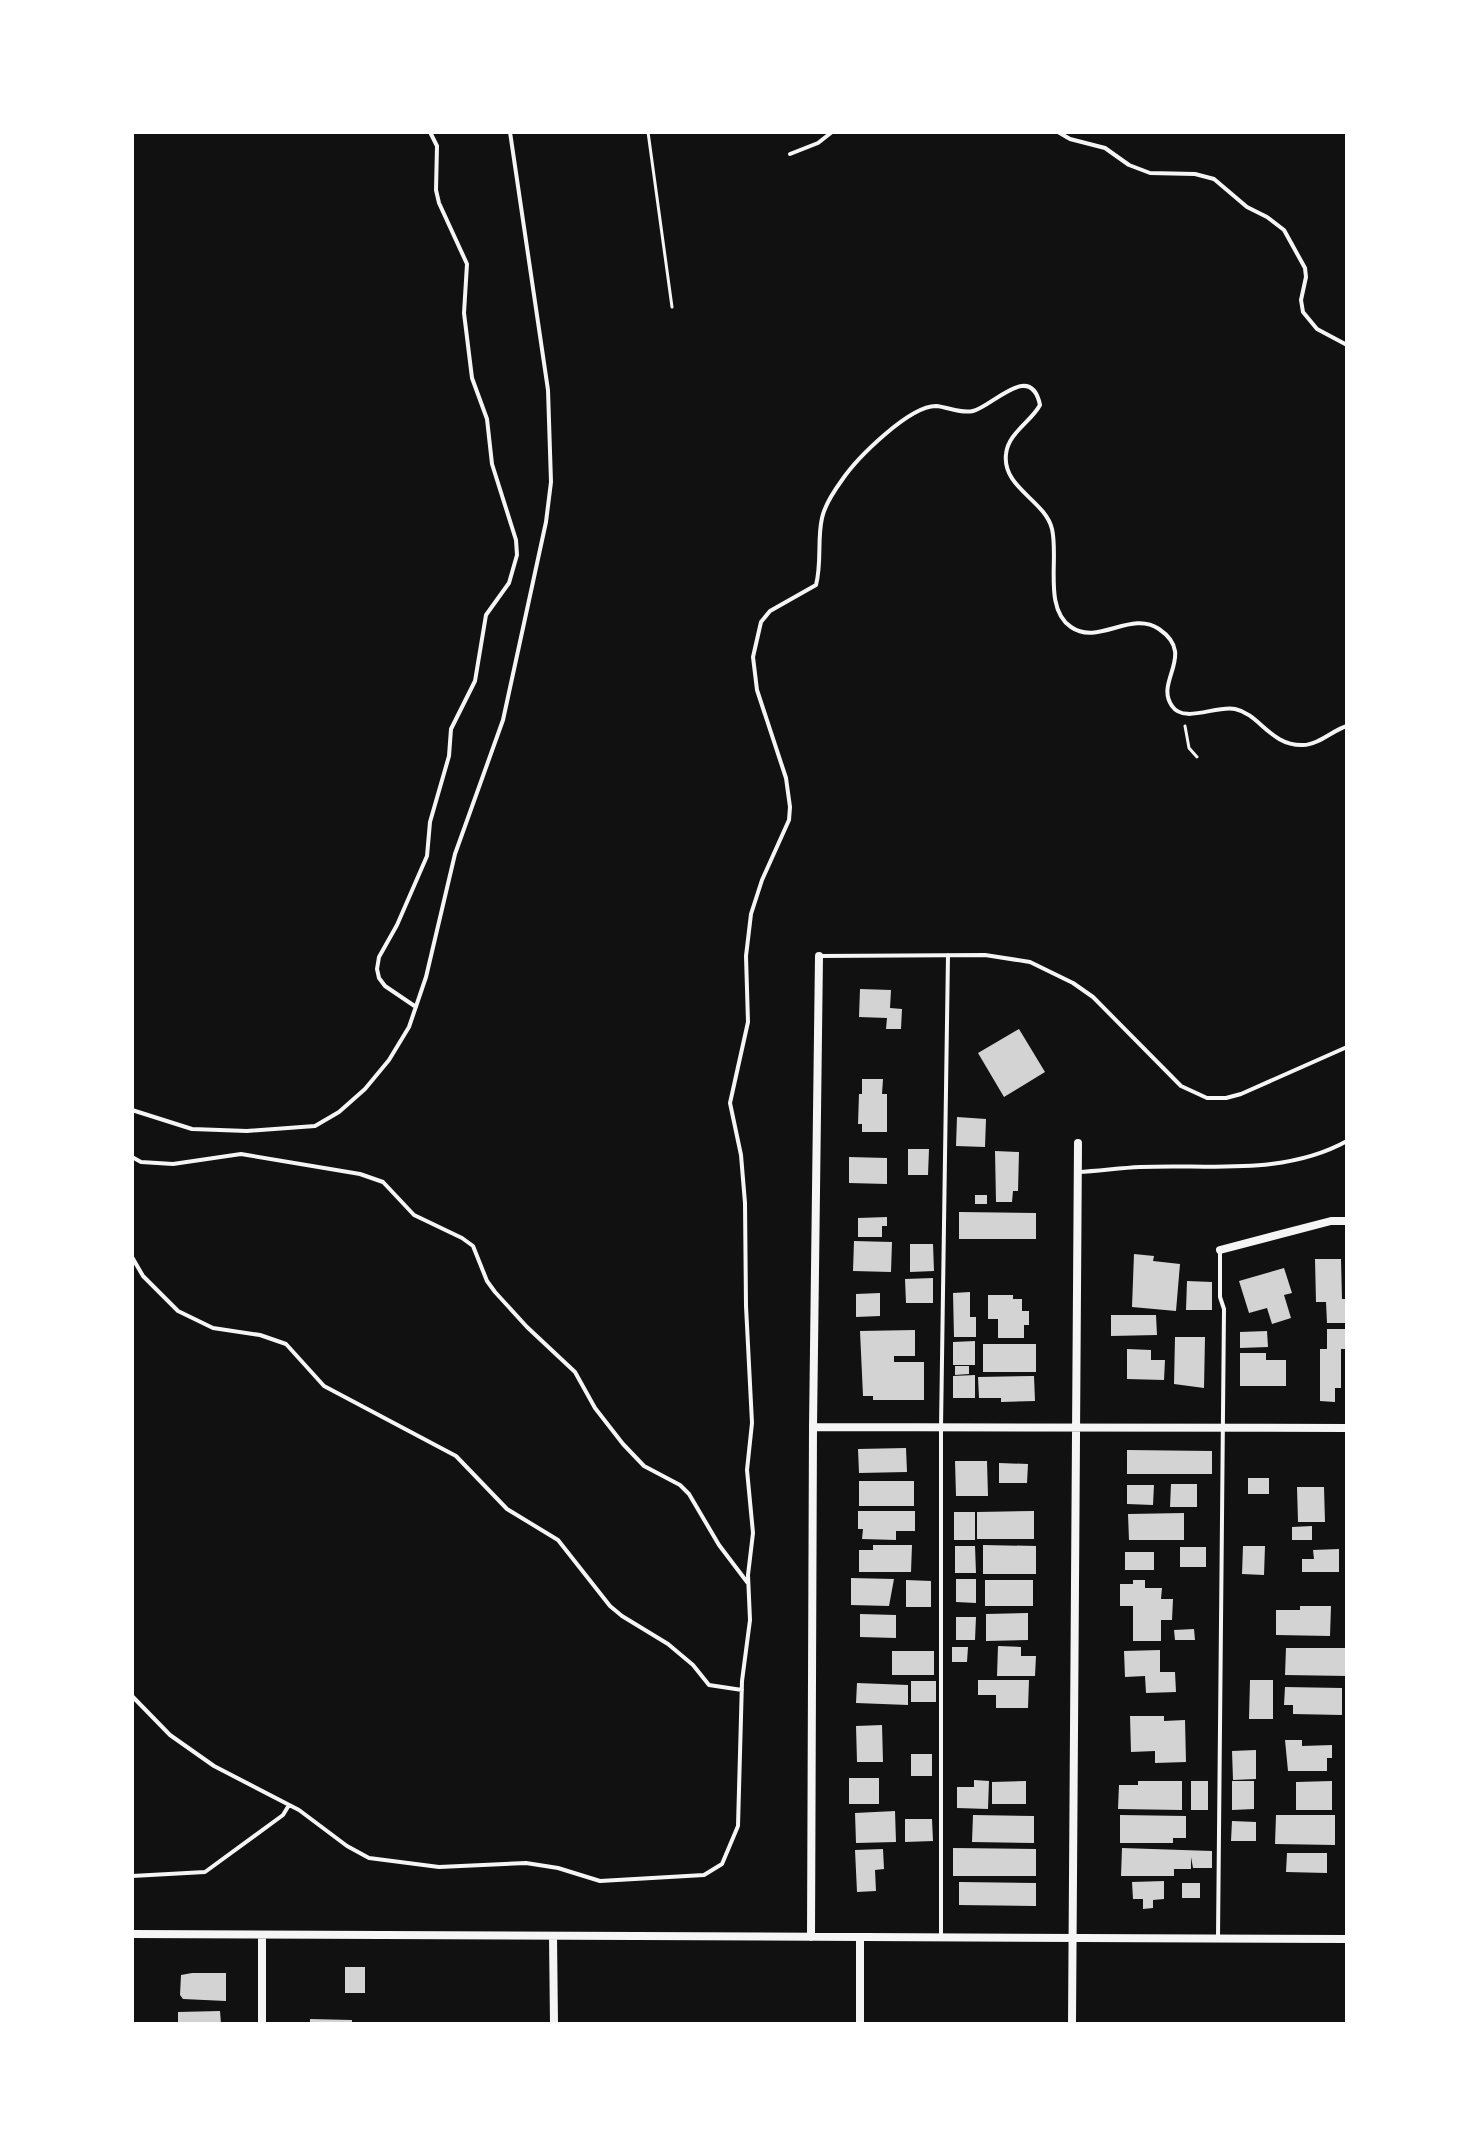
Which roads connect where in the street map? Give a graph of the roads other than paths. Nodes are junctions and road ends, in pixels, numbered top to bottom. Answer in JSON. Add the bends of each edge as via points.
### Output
{"nodes":[{"id":1,"x":430,"y":132,"type":"edge"},
{"id":2,"x":510,"y":132,"type":"edge"},
{"id":3,"x":832,"y":132,"type":"edge"},
{"id":4,"x":1058,"y":132,"type":"edge"},
{"id":5,"x":790,"y":154,"type":"dead end"},
{"id":6,"x":1347,"y":345,"type":"edge"},
{"id":7,"x":1347,"y":726,"type":"edge"},
{"id":8,"x":948,"y":955,"type":"junction"},
{"id":9,"x":819,"y":956,"type":"joint"},
{"id":10,"x":416,"y":1007,"type":"junction"},
{"id":11,"x":1347,"y":1047,"type":"edge"},
{"id":12,"x":132,"y":1110,"type":"edge"},
{"id":13,"x":1347,"y":1141,"type":"edge"},
{"id":14,"x":1078,"y":1143,"type":"dead end"},
{"id":15,"x":132,"y":1157,"type":"edge"},
{"id":16,"x":1078,"y":1172,"type":"junction"},
{"id":17,"x":1347,"y":1221,"type":"edge"},
{"id":18,"x":1220,"y":1250,"type":"joint"},
{"id":19,"x":132,"y":1257,"type":"edge"},
{"id":20,"x":813,"y":1427,"type":"junction"},
{"id":21,"x":941,"y":1427,"type":"junction"},
{"id":22,"x":1078,"y":1427,"type":"junction"},
{"id":23,"x":1222,"y":1427,"type":"junction"},
{"id":24,"x":1347,"y":1428,"type":"edge"},
{"id":25,"x":748,"y":1583,"type":"junction"},
{"id":26,"x":742,"y":1690,"type":"junction"},
{"id":27,"x":132,"y":1696,"type":"edge"},
{"id":28,"x":289,"y":1805,"type":"junction"},
{"id":29,"x":132,"y":1876,"type":"edge"},
{"id":30,"x":132,"y":1934,"type":"edge"},
{"id":31,"x":262,"y":1935,"type":"junction"},
{"id":32,"x":553,"y":1936,"type":"junction"},
{"id":33,"x":811,"y":1937,"type":"junction"},
{"id":34,"x":860,"y":1938,"type":"junction"},
{"id":35,"x":941,"y":1938,"type":"junction"},
{"id":36,"x":1073,"y":1938,"type":"junction"},
{"id":37,"x":1218,"y":1938,"type":"junction"},
{"id":38,"x":1347,"y":1939,"type":"edge"},
{"id":39,"x":262,"y":2024,"type":"edge"},
{"id":40,"x":554,"y":2024,"type":"edge"},
{"id":41,"x":860,"y":2024,"type":"edge"},
{"id":42,"x":1072,"y":2024,"type":"edge"}],
"edges":[{"from":1,"to":10,"type":"lane","via":[[437,146],[439,203],[467,264],[464,313],[472,378],[487,419],[492,464],[517,555],[509,583],[486,615],[475,681],[451,729],[427,856],[379,957],[379,978]]},
{"from":2,"to":10,"type":"lane","via":[[548,390],[551,482],[503,720],[455,854]]},
{"from":3,"to":5,"type":"lane"},
{"from":4,"to":6,"type":"lane","via":[[1105,148],[1150,173],[1214,179],[1267,217],[1284,230],[1305,268],[1303,312],[1317,329]]},
{"from":7,"to":25,"type":"lane","via":[[1305,746],[1284,742],[1236,709],[1183,714],[1168,697],[1177,658],[1174,646],[1158,628],[1132,623],[1091,633],[1070,627],[1056,599],[1048,518],[1006,465],[1011,440],[1040,405],[1038,393],[1025,386],[973,411],[924,408],[898,423],[844,476],[822,517],[816,585],[770,611],[755,639],[755,675],[790,807],[751,914],[748,1022],[730,1103],[745,1203],[752,1423],[747,1470],[753,1533]]},
{"from":8,"to":9,"type":"lane"},
{"from":8,"to":11,"type":"lane","via":[[1030,962],[1073,983],[1113,1016],[1168,1076],[1207,1098],[1241,1094]]},
{"from":8,"to":21,"type":"lane"},
{"from":9,"to":20,"type":"street"},
{"from":10,"to":12,"type":"lane","via":[[403,1038],[365,1089],[315,1126],[192,1129]]},
{"from":13,"to":16,"type":"lane","via":[[1330,1151],[1239,1168]]},
{"from":14,"to":16,"type":"street"},
{"from":15,"to":25,"type":"lane","via":[[173,1164],[241,1154],[344,1170],[383,1182],[414,1215],[473,1246],[495,1292],[575,1372],[595,1408],[635,1458],[689,1494]]},
{"from":16,"to":22,"type":"street"},
{"from":17,"to":18,"type":"street"},
{"from":18,"to":23,"type":"lane"},
{"from":19,"to":26,"type":"lane","via":[[178,1311],[213,1328],[286,1344],[324,1386],[456,1456],[507,1509],[558,1540],[622,1616],[668,1644],[709,1685]]},
{"from":20,"to":21,"type":"street"},
{"from":20,"to":33,"type":"street"},
{"from":21,"to":22,"type":"street"},
{"from":21,"to":35,"type":"lane"},
{"from":22,"to":23,"type":"street"},
{"from":22,"to":36,"type":"street"},
{"from":23,"to":24,"type":"street"},
{"from":23,"to":37,"type":"lane"},
{"from":25,"to":26,"type":"lane","via":[[750,1620]]},
{"from":26,"to":28,"type":"lane","via":[[738,1826],[722,1864],[704,1875],[600,1881],[526,1863],[439,1867],[388,1862],[347,1846]]},
{"from":27,"to":28,"type":"lane","via":[[170,1735],[214,1766]]},
{"from":28,"to":29,"type":"lane","via":[[283,1815],[205,1872]]},
{"from":30,"to":31,"type":"street"},
{"from":31,"to":32,"type":"street"},
{"from":31,"to":39,"type":"street"},
{"from":32,"to":33,"type":"street"},
{"from":32,"to":40,"type":"street"},
{"from":33,"to":34,"type":"street"},
{"from":34,"to":35,"type":"street"},
{"from":34,"to":41,"type":"street"},
{"from":35,"to":36,"type":"street"},
{"from":36,"to":37,"type":"street"},
{"from":36,"to":42,"type":"street"},
{"from":37,"to":38,"type":"street"}]}
